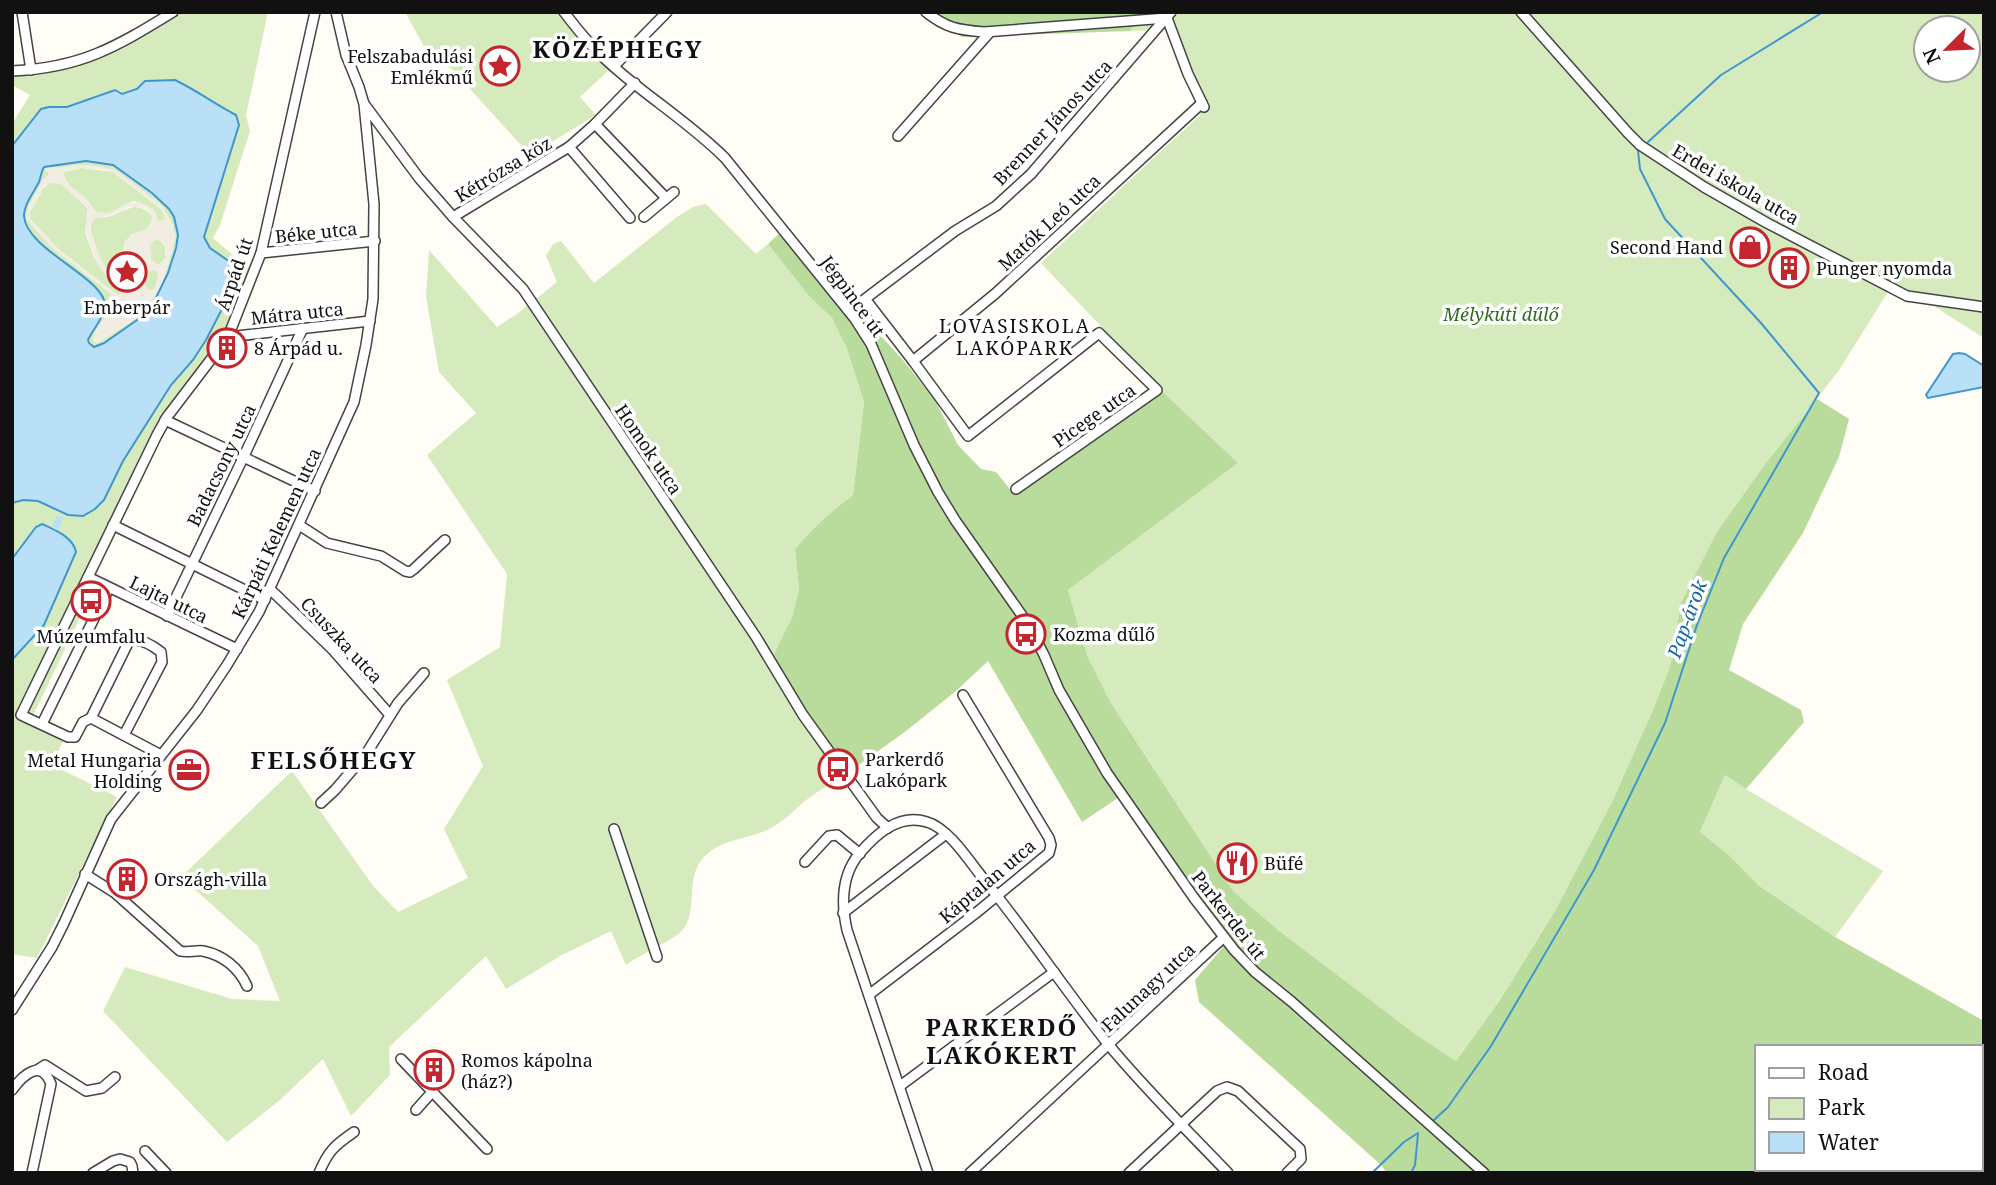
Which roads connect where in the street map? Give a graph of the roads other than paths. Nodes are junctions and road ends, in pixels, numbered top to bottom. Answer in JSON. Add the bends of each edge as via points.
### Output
{"nodes":[{"id":1,"x":22,"y":12,"type":"edge"},
{"id":2,"x":173,"y":12,"type":"edge"},
{"id":3,"x":315,"y":12,"type":"edge"},
{"id":4,"x":336,"y":12,"type":"edge"},
{"id":5,"x":565,"y":12,"type":"edge"},
{"id":6,"x":667,"y":12,"type":"edge"},
{"id":7,"x":926,"y":12,"type":"edge"},
{"id":8,"x":1521,"y":12,"type":"edge"},
{"id":9,"x":1169,"y":15,"type":"edge"},
{"id":10,"x":989,"y":32,"type":"junction"},
{"id":11,"x":614,"y":66,"type":"junction"},
{"id":12,"x":31,"y":70,"type":"junction"},
{"id":13,"x":12,"y":71,"type":"edge"},
{"id":14,"x":633,"y":85,"type":"junction"},
{"id":15,"x":364,"y":104,"type":"junction"},
{"id":16,"x":595,"y":124,"type":"junction"},
{"id":17,"x":898,"y":136,"type":"dead end"},
{"id":18,"x":569,"y":147,"type":"junction"},
{"id":19,"x":453,"y":217,"type":"junction"},
{"id":20,"x":644,"y":217,"type":"dead end"},
{"id":21,"x":630,"y":218,"type":"dead end"},
{"id":22,"x":374,"y":241,"type":"junction"},
{"id":23,"x":261,"y":253,"type":"junction"},
{"id":24,"x":866,"y":300,"type":"junction"},
{"id":25,"x":1984,"y":307,"type":"edge"},
{"id":26,"x":849,"y":311,"type":"junction"},
{"id":27,"x":370,"y":321,"type":"junction"},
{"id":28,"x":303,"y":328,"type":"junction"},
{"id":29,"x":228,"y":337,"type":"junction"},
{"id":30,"x":914,"y":361,"type":"junction"},
{"id":31,"x":165,"y":420,"type":"junction"},
{"id":32,"x":244,"y":456,"type":"junction"},
{"id":33,"x":1017,"y":489,"type":"dead end"},
{"id":34,"x":315,"y":491,"type":"junction"},
{"id":35,"x":113,"y":525,"type":"junction"},
{"id":36,"x":299,"y":526,"type":"junction"},
{"id":37,"x":445,"y":540,"type":"dead end"},
{"id":38,"x":191,"y":563,"type":"junction"},
{"id":39,"x":88,"y":578,"type":"junction"},
{"id":40,"x":109,"y":588,"type":"junction"},
{"id":41,"x":270,"y":589,"type":"junction"},
{"id":42,"x":80,"y":593,"type":"junction"},
{"id":43,"x":265,"y":600,"type":"junction"},
{"id":44,"x":102,"y":603,"type":"junction"},
{"id":45,"x":167,"y":616,"type":"junction"},
{"id":46,"x":237,"y":649,"type":"junction"},
{"id":47,"x":1044,"y":654,"type":"joint"},
{"id":48,"x":424,"y":673,"type":"dead end"},
{"id":49,"x":963,"y":695,"type":"dead end"},
{"id":50,"x":390,"y":715,"type":"junction"},
{"id":51,"x":91,"y":718,"type":"junction"},
{"id":52,"x":42,"y":724,"type":"junction"},
{"id":53,"x":124,"y":735,"type":"junction"},
{"id":54,"x":160,"y":755,"type":"junction"},
{"id":55,"x":321,"y":803,"type":"dead end"},
{"id":56,"x":888,"y":828,"type":"junction"},
{"id":57,"x":614,"y":829,"type":"dead end"},
{"id":58,"x":946,"y":834,"type":"junction"},
{"id":59,"x":860,"y":853,"type":"junction"},
{"id":60,"x":805,"y":862,"type":"dead end"},
{"id":61,"x":85,"y":874,"type":"junction"},
{"id":62,"x":997,"y":896,"type":"junction"},
{"id":63,"x":843,"y":913,"type":"junction"},
{"id":64,"x":1224,"y":937,"type":"junction"},
{"id":65,"x":657,"y":957,"type":"dead end"},
{"id":66,"x":1054,"y":972,"type":"junction"},
{"id":67,"x":247,"y":986,"type":"dead end"},
{"id":68,"x":870,"y":994,"type":"junction"},
{"id":69,"x":12,"y":1010,"type":"edge"},
{"id":70,"x":1109,"y":1044,"type":"junction"},
{"id":71,"x":401,"y":1059,"type":"dead end"},
{"id":72,"x":37,"y":1070,"type":"junction"},
{"id":73,"x":115,"y":1077,"type":"dead end"},
{"id":74,"x":900,"y":1086,"type":"junction"},
{"id":75,"x":12,"y":1090,"type":"edge"},
{"id":76,"x":433,"y":1091,"type":"junction"},
{"id":77,"x":416,"y":1110,"type":"dead end"},
{"id":78,"x":1182,"y":1125,"type":"junction"},
{"id":79,"x":354,"y":1132,"type":"dead end"},
{"id":80,"x":487,"y":1149,"type":"dead end"},
{"id":81,"x":145,"y":1151,"type":"dead end"},
{"id":82,"x":1483,"y":1172,"type":"edge"},
{"id":83,"x":32,"y":1173,"type":"edge"},
{"id":84,"x":93,"y":1173,"type":"edge"},
{"id":85,"x":133,"y":1173,"type":"edge"},
{"id":86,"x":166,"y":1173,"type":"edge"},
{"id":87,"x":319,"y":1173,"type":"edge"},
{"id":88,"x":928,"y":1173,"type":"edge"},
{"id":89,"x":970,"y":1173,"type":"edge"},
{"id":90,"x":1129,"y":1173,"type":"edge"},
{"id":91,"x":1228,"y":1173,"type":"edge"},
{"id":92,"x":1286,"y":1173,"type":"edge"}],
"edges":[{"from":1,"to":12,"type":"street"},
{"from":2,"to":12,"type":"street","via":[[124,43],[89,58]]},
{"from":3,"to":23,"type":"street","name":"Árpád út"},
{"from":4,"to":15,"type":"street","name":"Kárpáti Kelemen utca","via":[[345,55]]},
{"from":5,"to":11,"type":"street","name":"Jégpince út"},
{"from":6,"to":11,"type":"street"},
{"from":7,"to":10,"type":"street","via":[[941,25]]},
{"from":8,"to":25,"type":"street","name":"Erdei iskola utca","via":[[1640,145],[1704,187],[1908,296]]},
{"from":9,"to":10,"type":"street"},
{"from":9,"to":24,"type":"street","name":"Brenner János utca","via":[[1031,174],[996,206],[955,231]]},
{"from":9,"to":30,"type":"street","name":"Matók Leó utca","via":[[1203,105]]},
{"from":10,"to":17,"type":"street"},
{"from":11,"to":14,"type":"street","name":"Jégpince út"},
{"from":12,"to":13,"type":"street"},
{"from":14,"to":16,"type":"street","name":"Kétrózsa köz"},
{"from":14,"to":26,"type":"street","name":"Jégpince út","via":[[724,158]]},
{"from":15,"to":19,"type":"street","name":"Homok utca"},
{"from":15,"to":22,"type":"street","name":"Kárpáti Kelemen utca"},
{"from":16,"to":18,"type":"street","name":"Kétrózsa köz"},
{"from":16,"to":20,"type":"street","via":[[670,195]]},
{"from":18,"to":19,"type":"street","name":"Kétrózsa köz"},
{"from":18,"to":21,"type":"street","name":"Kétrózsa köz"},
{"from":19,"to":56,"type":"street","name":"Homok utca","via":[[523,289],[756,637],[803,715]]},
{"from":22,"to":23,"type":"street","name":"Béke utca"},
{"from":22,"to":27,"type":"street","name":"Kárpáti Kelemen utca"},
{"from":23,"to":29,"type":"street","name":"Árpád út"},
{"from":24,"to":26,"type":"street","name":"Brenner János utca"},
{"from":24,"to":30,"type":"street"},
{"from":26,"to":47,"type":"street","name":"Jégpince út","via":[[871,344],[938,492]]},
{"from":27,"to":28,"type":"street","name":"Mátra utca"},
{"from":27,"to":34,"type":"street","name":"Kárpáti Kelemen utca","via":[[354,402]]},
{"from":28,"to":29,"type":"street","name":"Mátra utca"},
{"from":28,"to":32,"type":"street","name":"Badacsony utca"},
{"from":29,"to":31,"type":"street","name":"Árpád út"},
{"from":30,"to":33,"type":"street","name":"Picege utca","via":[[968,436],[1099,333],[1157,390]]},
{"from":31,"to":32,"type":"street"},
{"from":31,"to":35,"type":"street","name":"Árpád út"},
{"from":32,"to":34,"type":"street"},
{"from":32,"to":38,"type":"street","name":"Badacsony utca"},
{"from":34,"to":36,"type":"street","name":"Kárpáti Kelemen utca"},
{"from":35,"to":38,"type":"street"},
{"from":35,"to":39,"type":"street","name":"Árpád út"},
{"from":36,"to":37,"type":"street","via":[[327,543],[381,556],[410,572]]},
{"from":36,"to":41,"type":"street","name":"Kárpáti Kelemen utca"},
{"from":38,"to":43,"type":"street"},
{"from":38,"to":45,"type":"street","name":"Badacsony utca"},
{"from":39,"to":40,"type":"street","name":"Lajta utca"},
{"from":39,"to":42,"type":"street","name":"Árpád út"},
{"from":40,"to":44,"type":"street"},
{"from":40,"to":45,"type":"street","name":"Lajta utca"},
{"from":41,"to":43,"type":"street","name":"Kárpáti Kelemen utca"},
{"from":41,"to":50,"type":"street","name":"Csuszka utca","via":[[333,650]]},
{"from":42,"to":44,"type":"street"},
{"from":42,"to":52,"type":"street","name":"Árpád út","via":[[21,715]]},
{"from":43,"to":46,"type":"street","name":"Kárpáti Kelemen utca"},
{"from":44,"to":52,"type":"street"},
{"from":45,"to":46,"type":"street","name":"Lajta utca"},
{"from":46,"to":54,"type":"street","name":"Kárpáti Kelemen utca","via":[[198,709]]},
{"from":47,"to":64,"type":"street","name":"Parkerdei út","via":[[1059,690],[1113,783]]},
{"from":48,"to":50,"type":"street"},
{"from":49,"to":62,"type":"street","name":"Káptalan utca","via":[[1051,845],[1049,853]]},
{"from":50,"to":55,"type":"street","via":[[366,754]]},
{"from":51,"to":52,"type":"street","name":"Árpád út","via":[[83,722],[75,737]]},
{"from":51,"to":53,"type":"street"},
{"from":51,"to":53,"type":"street","name":"Árpád út","via":[[129,642],[138,640],[155,648],[162,662]]},
{"from":53,"to":54,"type":"street"},
{"from":54,"to":61,"type":"street","name":"Kárpáti Kelemen utca","via":[[111,818]]},
{"from":56,"to":58,"type":"street","via":[[919,820]]},
{"from":56,"to":59,"type":"street"},
{"from":57,"to":65,"type":"street"},
{"from":58,"to":62,"type":"street"},
{"from":58,"to":63,"type":"street"},
{"from":59,"to":60,"type":"street","via":[[832,835]]},
{"from":59,"to":63,"type":"street","via":[[846,880]]},
{"from":61,"to":67,"type":"street","via":[[115,893],[180,951],[201,950],[224,959],[239,971]]},
{"from":61,"to":69,"type":"street","name":"Kárpáti Kelemen utca","via":[[52,947]]},
{"from":62,"to":66,"type":"street"},
{"from":62,"to":68,"type":"street","name":"Káptalan utca"},
{"from":63,"to":68,"type":"street"},
{"from":64,"to":70,"type":"street","name":"Falunagy utca"},
{"from":64,"to":82,"type":"street","name":"Parkerdei út","via":[[1255,972]]},
{"from":66,"to":70,"type":"street"},
{"from":66,"to":74,"type":"street"},
{"from":68,"to":74,"type":"street"},
{"from":70,"to":78,"type":"street"},
{"from":70,"to":89,"type":"street","name":"Falunagy utca"},
{"from":71,"to":76,"type":"street"},
{"from":72,"to":73,"type":"street","via":[[45,1065],[86,1090],[102,1088]]},
{"from":72,"to":75,"type":"street","via":[[25,1075]]},
{"from":72,"to":83,"type":"street","via":[[49,1077],[51,1092]]},
{"from":74,"to":88,"type":"street"},
{"from":76,"to":77,"type":"street"},
{"from":76,"to":80,"type":"street"},
{"from":78,"to":90,"type":"street"},
{"from":78,"to":91,"type":"street"},
{"from":78,"to":92,"type":"street","via":[[1217,1091],[1232,1088],[1300,1149],[1301,1159]]},
{"from":79,"to":87,"type":"street","via":[[331,1148]]},
{"from":81,"to":86,"type":"street"},
{"from":84,"to":85,"type":"street","via":[[120,1159],[130,1162]]}]}
